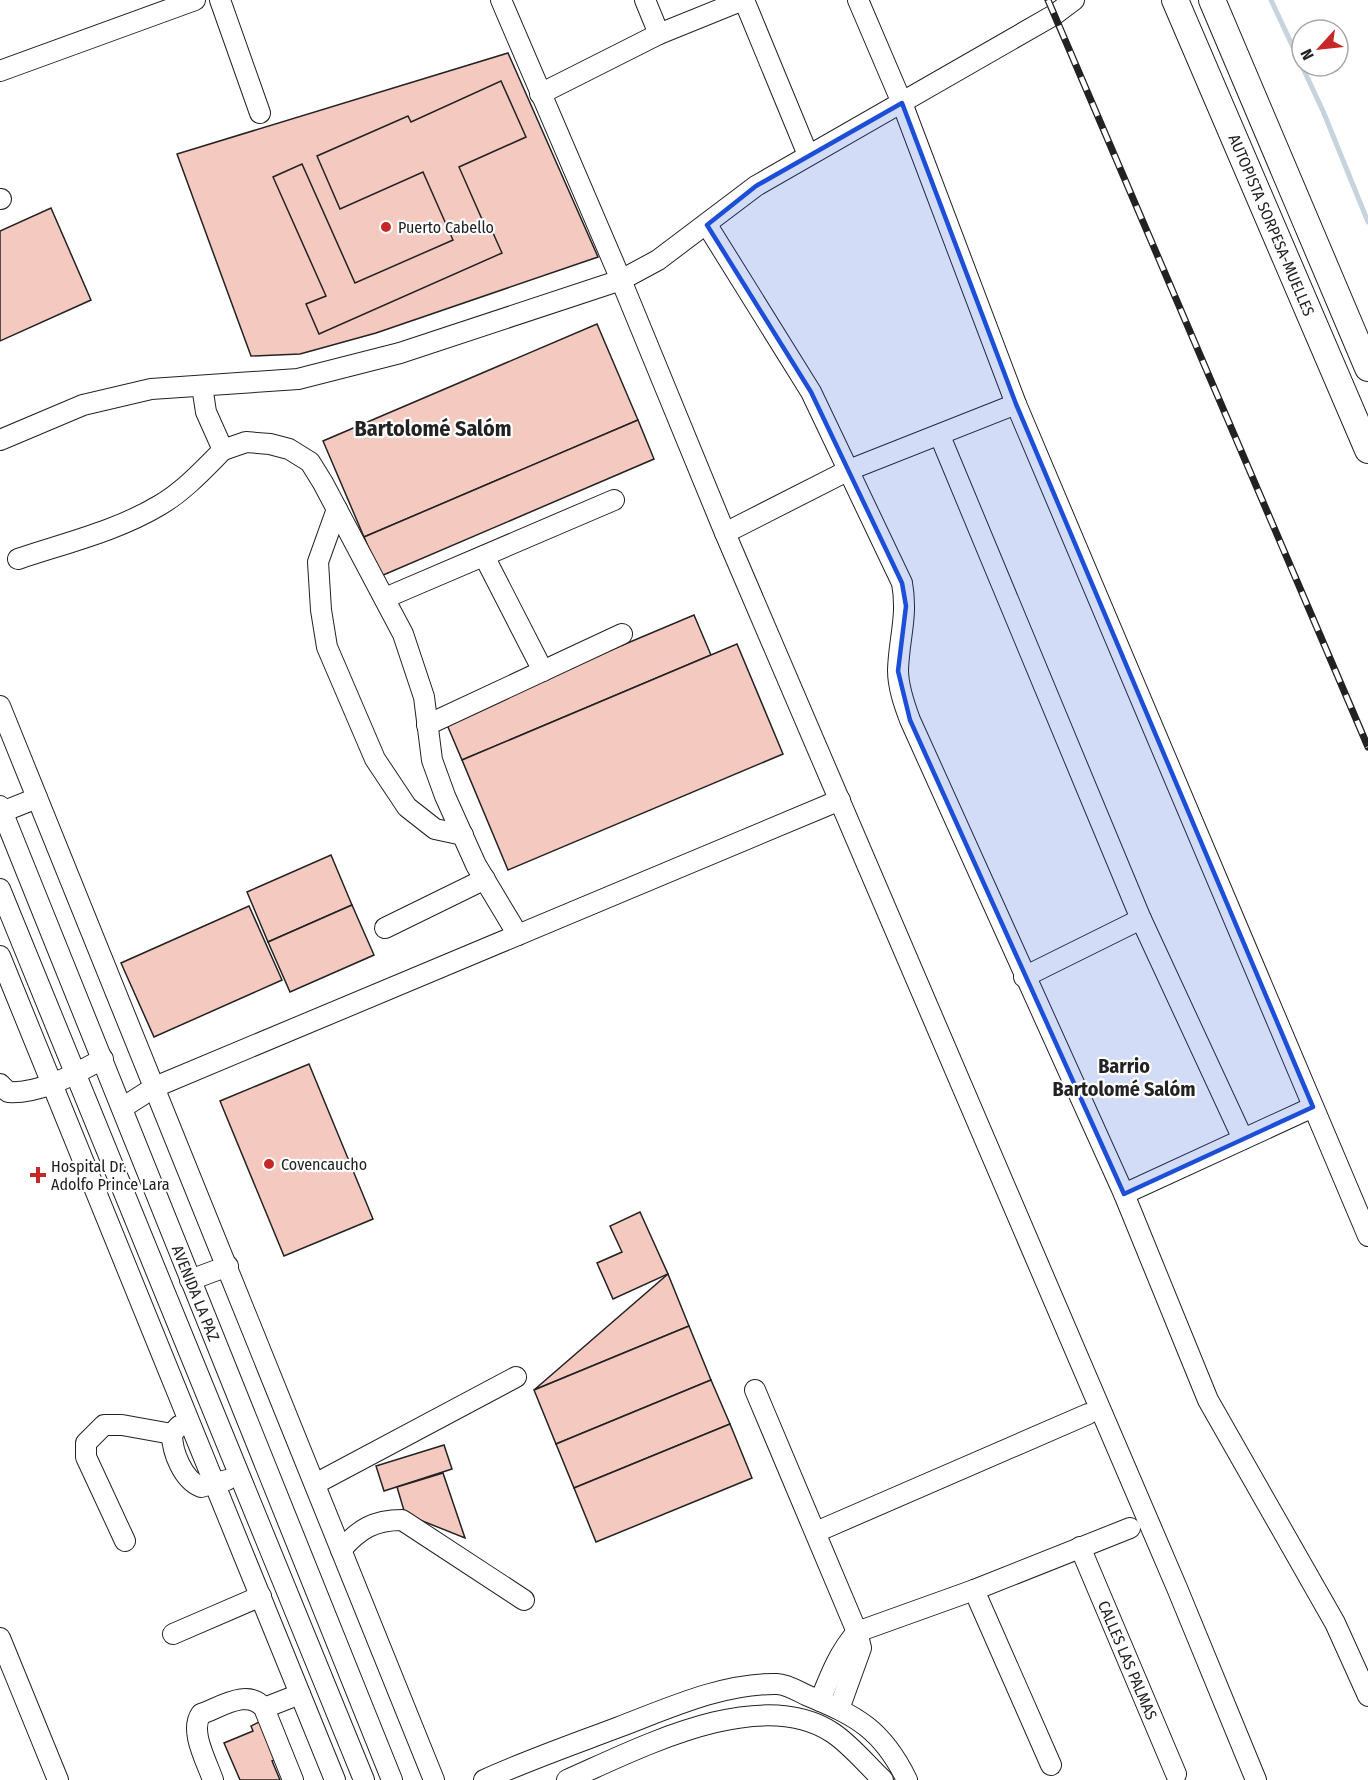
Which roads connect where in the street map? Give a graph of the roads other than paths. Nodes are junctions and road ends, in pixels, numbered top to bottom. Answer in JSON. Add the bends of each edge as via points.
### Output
{"nodes":[{"id":1,"x":195,"y":0,"type":"edge"},
{"id":2,"x":220,"y":0,"type":"edge"},
{"id":3,"x":501,"y":0,"type":"edge"},
{"id":4,"x":645,"y":0,"type":"edge"},
{"id":5,"x":743,"y":0,"type":"edge"},
{"id":6,"x":858,"y":0,"type":"edge"},
{"id":7,"x":1074,"y":0,"type":"edge"},
{"id":8,"x":1158,"y":0,"type":"edge"},
{"id":9,"x":1175,"y":0,"type":"edge"},
{"id":10,"x":1212,"y":0,"type":"edge"},
{"id":11,"x":659,"y":34,"type":"junction"},
{"id":12,"x":1190,"y":34,"type":"junction"},
{"id":13,"x":0,"y":70,"type":"edge"},
{"id":14,"x":540,"y":94,"type":"junction"},
{"id":15,"x":902,"y":103,"type":"junction"},
{"id":16,"x":260,"y":113,"type":"dead end"},
{"id":17,"x":808,"y":155,"type":"junction"},
{"id":18,"x":707,"y":225,"type":"junction"},
{"id":19,"x":621,"y":280,"type":"junction"},
{"id":20,"x":1368,"y":368,"type":"edge"},
{"id":21,"x":201,"y":386,"type":"junction"},
{"id":22,"x":1016,"y":404,"type":"junction"},
{"id":23,"x":940,"y":435,"type":"junction"},
{"id":24,"x":0,"y":440,"type":"edge"},
{"id":25,"x":223,"y":450,"type":"junction"},
{"id":26,"x":1368,"y":450,"type":"edge"},
{"id":27,"x":849,"y":470,"type":"junction"},
{"id":28,"x":614,"y":500,"type":"dead end"},
{"id":29,"x":337,"y":509,"type":"junction"},
{"id":30,"x":725,"y":533,"type":"junction"},
{"id":31,"x":484,"y":555,"type":"junction"},
{"id":32,"x":18,"y":559,"type":"dead end"},
{"id":33,"x":385,"y":598,"type":"junction"},
{"id":34,"x":622,"y":634,"type":"dead end"},
{"id":35,"x":543,"y":671,"type":"junction"},
{"id":36,"x":0,"y":706,"type":"edge"},
{"id":37,"x":427,"y":725,"type":"junction"},
{"id":38,"x":38,"y":798,"type":"junction"},
{"id":39,"x":840,"y":800,"type":"junction"},
{"id":40,"x":1,"y":809,"type":"edge"},
{"id":41,"x":463,"y":836,"type":"junction"},
{"id":42,"x":485,"y":879,"type":"junction"},
{"id":43,"x":0,"y":889,"type":"edge"},
{"id":44,"x":1141,"y":919,"type":"junction"},
{"id":45,"x":385,"y":928,"type":"dead end"},
{"id":46,"x":518,"y":935,"type":"junction"},
{"id":47,"x":2,"y":967,"type":"edge"},
{"id":48,"x":1024,"y":977,"type":"junction"},
{"id":49,"x":103,"y":1059,"type":"junction"},
{"id":50,"x":74,"y":1073,"type":"junction"},
{"id":51,"x":0,"y":1084,"type":"edge"},
{"id":52,"x":52,"y":1084,"type":"junction"},
{"id":53,"x":155,"y":1087,"type":"junction"},
{"id":54,"x":1313,"y":1107,"type":"junction"},
{"id":55,"x":122,"y":1108,"type":"junction"},
{"id":56,"x":1243,"y":1139,"type":"junction"},
{"id":57,"x":1124,"y":1194,"type":"junction"},
{"id":58,"x":1368,"y":1236,"type":"edge"},
{"id":59,"x":228,"y":1266,"type":"junction"},
{"id":60,"x":190,"y":1280,"type":"junction"},
{"id":61,"x":516,"y":1377,"type":"dead end"},
{"id":62,"x":754,"y":1390,"type":"dead end"},
{"id":63,"x":215,"y":1412,"type":"junction"},
{"id":64,"x":1088,"y":1414,"type":"dead end"},
{"id":65,"x":190,"y":1422,"type":"junction"},
{"id":66,"x":172,"y":1434,"type":"junction"},
{"id":67,"x":241,"y":1475,"type":"junction"},
{"id":68,"x":216,"y":1484,"type":"junction"},
{"id":69,"x":315,"y":1484,"type":"junction"},
{"id":70,"x":1130,"y":1528,"type":"dead end"},
{"id":71,"x":816,"y":1532,"type":"junction"},
{"id":72,"x":125,"y":1541,"type":"dead end"},
{"id":73,"x":1080,"y":1547,"type":"junction"},
{"id":74,"x":341,"y":1550,"type":"junction"},
{"id":75,"x":974,"y":1590,"type":"junction"},
{"id":76,"x":261,"y":1596,"type":"junction"},
{"id":77,"x":524,"y":1600,"type":"dead end"},
{"id":78,"x":857,"y":1632,"type":"junction"},
{"id":79,"x":174,"y":1634,"type":"dead end"},
{"id":80,"x":0,"y":1638,"type":"edge"},
{"id":81,"x":300,"y":1694,"type":"junction"},
{"id":82,"x":1368,"y":1696,"type":"edge"},
{"id":83,"x":820,"y":1701,"type":"junction"},
{"id":84,"x":264,"y":1708,"type":"junction"},
{"id":85,"x":839,"y":1709,"type":"junction"},
{"id":86,"x":1051,"y":1766,"type":"dead end"},
{"id":87,"x":1176,"y":1774,"type":"dead end"},
{"id":88,"x":58,"y":1780,"type":"edge"},
{"id":89,"x":213,"y":1780,"type":"edge"},
{"id":90,"x":293,"y":1780,"type":"edge"},
{"id":91,"x":335,"y":1780,"type":"edge"},
{"id":92,"x":364,"y":1780,"type":"edge"},
{"id":93,"x":392,"y":1780,"type":"edge"},
{"id":94,"x":434,"y":1780,"type":"edge"},
{"id":95,"x":484,"y":1780,"type":"edge"},
{"id":96,"x":567,"y":1780,"type":"edge"},
{"id":97,"x":883,"y":1780,"type":"edge"},
{"id":98,"x":907,"y":1780,"type":"edge"},
{"id":99,"x":1256,"y":1780,"type":"edge"}],
"edges":[{"from":1,"to":13,"type":"street"},
{"from":2,"to":16,"type":"street"},
{"from":3,"to":14,"type":"street"},
{"from":4,"to":11,"type":"street"},
{"from":5,"to":11,"type":"street"},
{"from":5,"to":17,"type":"street"},
{"from":6,"to":15,"type":"street"},
{"from":7,"to":15,"type":"street"},
{"from":8,"to":12,"type":"main road"},
{"from":9,"to":12,"type":"main road","name":"AUTOPISTA SORPESA-MUELLES"},
{"from":10,"to":20,"type":"main road","name":"AUTOPISTA SORPESA-MUELLES"},
{"from":11,"to":14,"type":"street"},
{"from":12,"to":26,"type":"main road","name":"AUTOPISTA SORPESA-MUELLES"},
{"from":14,"to":19,"type":"street"},
{"from":15,"to":17,"type":"street"},
{"from":15,"to":22,"type":"street"},
{"from":17,"to":18,"type":"street","via":[[756,186]]},
{"from":18,"to":19,"type":"street","via":[[658,260]]},
{"from":18,"to":27,"type":"street","via":[[811,393]]},
{"from":19,"to":21,"type":"street","via":[[400,353],[298,379]]},
{"from":19,"to":30,"type":"street"},
{"from":21,"to":24,"type":"street","via":[[151,389],[83,405]]},
{"from":21,"to":25,"type":"street","via":[[206,412]]},
{"from":22,"to":23,"type":"street"},
{"from":22,"to":54,"type":"street"},
{"from":23,"to":27,"type":"street"},
{"from":23,"to":44,"type":"street"},
{"from":25,"to":29,"type":"street","via":[[246,442],[289,449],[310,462]]},
{"from":25,"to":32,"type":"street","via":[[163,504],[136,518]]},
{"from":27,"to":30,"type":"street"},
{"from":27,"to":48,"type":"street","via":[[902,583],[906,606],[898,671],[904,704]]},
{"from":28,"to":31,"type":"street"},
{"from":29,"to":33,"type":"street"},
{"from":29,"to":41,"type":"street","via":[[318,562],[327,647],[375,759],[407,807],[435,829]]},
{"from":30,"to":39,"type":"street"},
{"from":31,"to":33,"type":"street"},
{"from":31,"to":35,"type":"street"},
{"from":33,"to":37,"type":"street","via":[[403,634],[424,697]]},
{"from":34,"to":35,"type":"street"},
{"from":35,"to":37,"type":"street"},
{"from":36,"to":38,"type":"street"},
{"from":37,"to":41,"type":"street","via":[[432,760]]},
{"from":38,"to":40,"type":"street"},
{"from":38,"to":53,"type":"street"},
{"from":39,"to":46,"type":"street"},
{"from":39,"to":99,"type":"street"},
{"from":40,"to":49,"type":"street","name":"AVENIDA LA PAZ"},
{"from":41,"to":42,"type":"street"},
{"from":42,"to":45,"type":"street"},
{"from":42,"to":46,"type":"street"},
{"from":43,"to":50,"type":"street","name":"AVENIDA LA PAZ"},
{"from":44,"to":48,"type":"street"},
{"from":44,"to":56,"type":"street"},
{"from":46,"to":53,"type":"street"},
{"from":47,"to":52,"type":"street"},
{"from":48,"to":57,"type":"street"},
{"from":49,"to":50,"type":"street"},
{"from":49,"to":55,"type":"street","name":"AVENIDA LA PAZ"},
{"from":50,"to":52,"type":"street"},
{"from":50,"to":63,"type":"street","name":"AVENIDA LA PAZ"},
{"from":51,"to":52,"type":"street","via":[[8,1092],[20,1093]]},
{"from":52,"to":65,"type":"street"},
{"from":53,"to":55,"type":"street"},
{"from":53,"to":59,"type":"street"},
{"from":54,"to":56,"type":"street"},
{"from":54,"to":58,"type":"street"},
{"from":55,"to":60,"type":"street","name":"AVENIDA LA PAZ"},
{"from":56,"to":57,"type":"street"},
{"from":57,"to":82,"type":"street","via":[[1208,1400],[1335,1623]]},
{"from":59,"to":60,"type":"street"},
{"from":59,"to":69,"type":"street"},
{"from":60,"to":93,"type":"street","name":"AVENIDA LA PAZ"},
{"from":61,"to":69,"type":"street"},
{"from":62,"to":71,"type":"street"},
{"from":63,"to":65,"type":"street"},
{"from":63,"to":67,"type":"street","name":"AVENIDA LA PAZ"},
{"from":64,"to":71,"type":"street"},
{"from":65,"to":66,"type":"street","via":[[177,1427]]},
{"from":65,"to":68,"type":"street"},
{"from":66,"to":68,"type":"street","via":[[186,1478],[201,1487]]},
{"from":66,"to":72,"type":"street","via":[[104,1425],[86,1443],[86,1457]]},
{"from":67,"to":68,"type":"street"},
{"from":67,"to":92,"type":"street","name":"AVENIDA LA PAZ"},
{"from":68,"to":76,"type":"street"},
{"from":69,"to":74,"type":"street"},
{"from":70,"to":73,"type":"street"},
{"from":71,"to":78,"type":"street"},
{"from":73,"to":75,"type":"street"},
{"from":73,"to":87,"type":"street","name":"CALLES LAS PALMAS"},
{"from":74,"to":77,"type":"street","via":[[368,1525],[402,1520]]},
{"from":74,"to":94,"type":"street"},
{"from":75,"to":78,"type":"street"},
{"from":75,"to":86,"type":"street"},
{"from":76,"to":79,"type":"street"},
{"from":76,"to":81,"type":"street"},
{"from":78,"to":83,"type":"street","via":[[832,1670]]},
{"from":78,"to":85,"type":"street","via":[[861,1648]]},
{"from":80,"to":88,"type":"street"},
{"from":81,"to":84,"type":"street"},
{"from":81,"to":91,"type":"street"},
{"from":83,"to":85,"type":"street"},
{"from":83,"to":95,"type":"street","via":[[779,1684],[704,1697]]},
{"from":84,"to":89,"type":"street","via":[[258,1700],[247,1697],[201,1714],[196,1721]]},
{"from":84,"to":90,"type":"street"},
{"from":85,"to":98,"type":"street","via":[[864,1723],[896,1758]]},
{"from":96,"to":97,"type":"street","via":[[660,1740],[747,1715],[795,1717],[832,1732]]}]}
